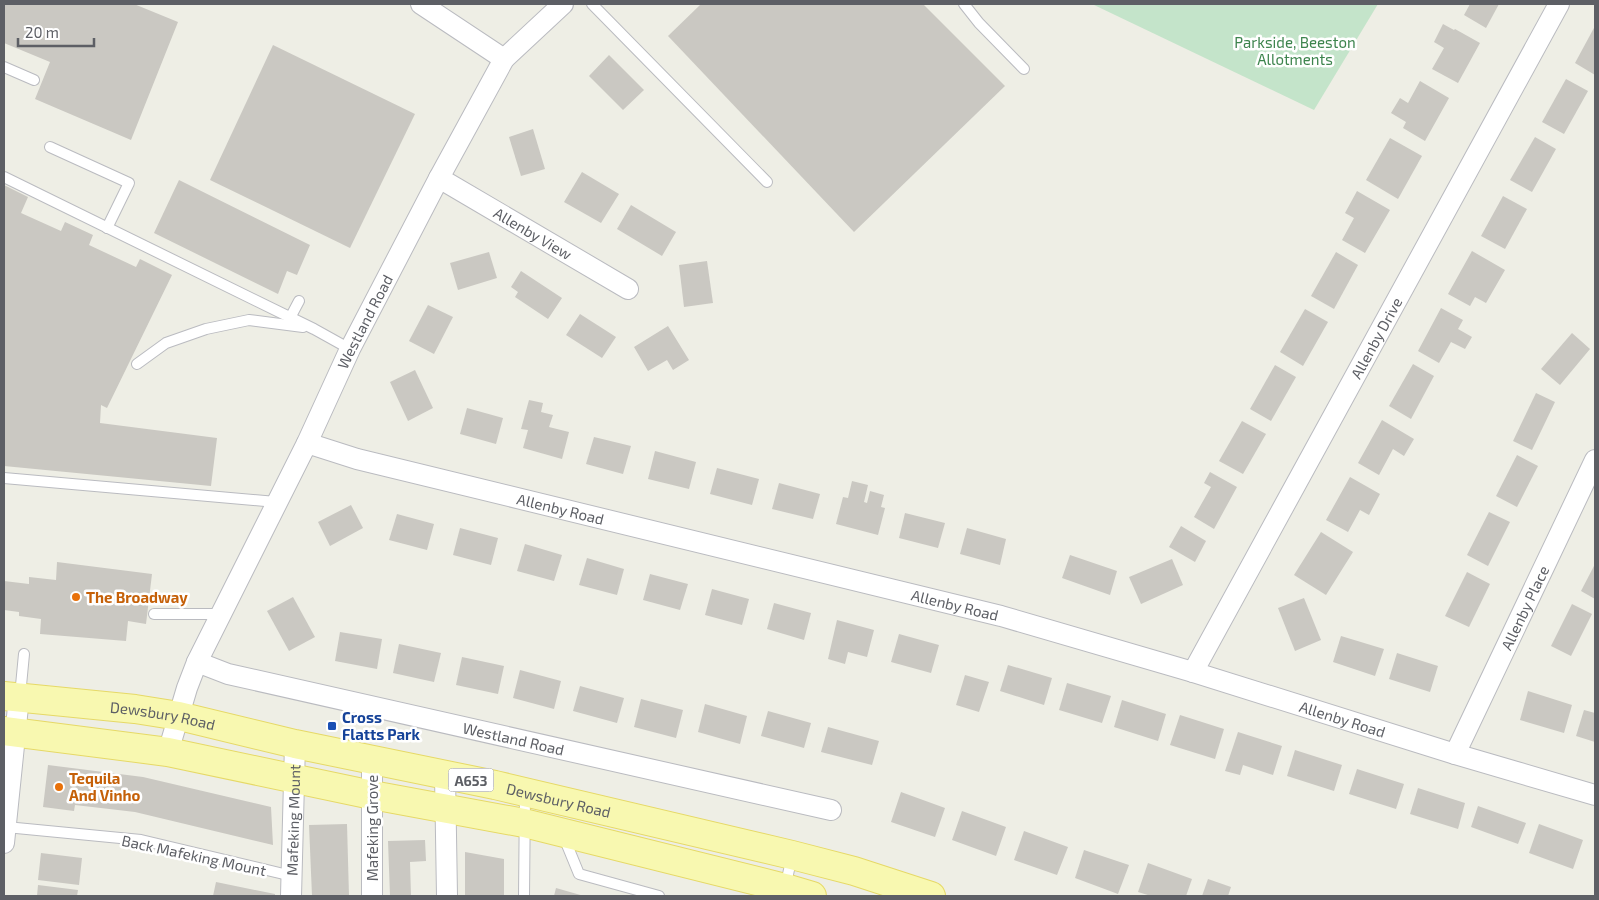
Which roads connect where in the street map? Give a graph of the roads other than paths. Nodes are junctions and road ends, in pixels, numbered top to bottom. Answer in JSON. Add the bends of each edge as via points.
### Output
{"nodes":[{"id":1,"x":422,"y":4,"type":"edge"},
{"id":2,"x":563,"y":4,"type":"edge"},
{"id":3,"x":592,"y":4,"type":"edge"},
{"id":4,"x":964,"y":4,"type":"edge"},
{"id":5,"x":1559,"y":4,"type":"edge"},
{"id":6,"x":504,"y":59,"type":"junction"},
{"id":7,"x":4,"y":67,"type":"edge"},
{"id":8,"x":1024,"y":70,"type":"dead end"},
{"id":9,"x":34,"y":80,"type":"dead end"},
{"id":10,"x":50,"y":147,"type":"dead end"},
{"id":11,"x":4,"y":177,"type":"edge"},
{"id":12,"x":438,"y":178,"type":"junction"},
{"id":13,"x":766,"y":182,"type":"dead end"},
{"id":14,"x":107,"y":228,"type":"junction"},
{"id":15,"x":628,"y":289,"type":"dead end"},
{"id":16,"x":299,"y":301,"type":"dead end"},
{"id":17,"x":290,"y":318,"type":"junction"},
{"id":18,"x":314,"y":329,"type":"junction"},
{"id":19,"x":350,"y":349,"type":"junction"},
{"id":20,"x":137,"y":364,"type":"dead end"},
{"id":21,"x":306,"y":443,"type":"junction"},
{"id":22,"x":1595,"y":460,"type":"edge"},
{"id":23,"x":4,"y":478,"type":"edge"},
{"id":24,"x":276,"y":502,"type":"junction"},
{"id":25,"x":154,"y":614,"type":"dead end"},
{"id":26,"x":221,"y":614,"type":"junction"},
{"id":27,"x":24,"y":654,"type":"dead end"},
{"id":28,"x":197,"y":662,"type":"junction"},
{"id":29,"x":1193,"y":672,"type":"junction"},
{"id":30,"x":12,"y":696,"type":"edge"},
{"id":31,"x":180,"y":716,"type":"junction"},
{"id":32,"x":10,"y":732,"type":"edge"},
{"id":33,"x":295,"y":744,"type":"junction"},
{"id":34,"x":168,"y":752,"type":"junction"},
{"id":35,"x":1456,"y":754,"type":"junction"},
{"id":36,"x":372,"y":760,"type":"junction"},
{"id":37,"x":445,"y":775,"type":"junction"},
{"id":38,"x":294,"y":780,"type":"junction"},
{"id":39,"x":525,"y":792,"type":"junction"},
{"id":40,"x":372,"y":795,"type":"junction"},
{"id":41,"x":1595,"y":795,"type":"edge"},
{"id":42,"x":446,"y":809,"type":"junction"},
{"id":43,"x":831,"y":810,"type":"dead end"},
{"id":44,"x":524,"y":823,"type":"junction"},
{"id":45,"x":562,"y":833,"type":"junction"},
{"id":46,"x":5,"y":835,"type":"edge"},
{"id":47,"x":792,"y":855,"type":"junction"},
{"id":48,"x":292,"y":876,"type":"junction"},
{"id":49,"x":784,"y":892,"type":"edge"},
{"id":50,"x":291,"y":896,"type":"edge"},
{"id":51,"x":372,"y":896,"type":"edge"},
{"id":52,"x":447,"y":896,"type":"edge"},
{"id":53,"x":524,"y":896,"type":"edge"},
{"id":54,"x":658,"y":896,"type":"edge"},
{"id":55,"x":812,"y":896,"type":"edge"},
{"id":56,"x":931,"y":896,"type":"edge"}],
"edges":[{"from":1,"to":6,"type":"street"},
{"from":2,"to":6,"type":"street","name":"Westland Road"},
{"from":3,"to":13,"type":"lane"},
{"from":4,"to":8,"type":"lane"},
{"from":5,"to":29,"type":"street","name":"Allenby Drive"},
{"from":6,"to":12,"type":"street","name":"Westland Road"},
{"from":7,"to":9,"type":"lane"},
{"from":10,"to":14,"type":"lane","via":[[129,184]]},
{"from":11,"to":14,"type":"lane"},
{"from":12,"to":15,"type":"street","name":"Allenby View"},
{"from":12,"to":19,"type":"street","name":"Westland Road"},
{"from":14,"to":17,"type":"lane"},
{"from":16,"to":17,"type":"lane"},
{"from":17,"to":18,"type":"lane"},
{"from":18,"to":19,"type":"lane"},
{"from":18,"to":20,"type":"lane","via":[[250,320],[166,342]]},
{"from":19,"to":21,"type":"street","name":"Westland Road"},
{"from":21,"to":24,"type":"street","name":"Westland Road"},
{"from":21,"to":29,"type":"street","name":"Allenby Road","via":[[357,459],[1002,616]]},
{"from":22,"to":35,"type":"street","name":"Allenby Place"},
{"from":23,"to":24,"type":"lane"},
{"from":24,"to":26,"type":"street","name":"Westland Road"},
{"from":25,"to":26,"type":"lane"},
{"from":26,"to":28,"type":"street","name":"Westland Road"},
{"from":27,"to":30,"type":"lane"},
{"from":28,"to":31,"type":"street","name":"Westland Road"},
{"from":28,"to":43,"type":"street","name":"Westland Road","via":[[234,676]]},
{"from":29,"to":35,"type":"street","name":"Allenby Road"},
{"from":30,"to":31,"type":"main road","name":"Dewsbury Road","number":"A653"},
{"from":30,"to":32,"type":"street"},
{"from":31,"to":33,"type":"main road","name":"Dewsbury Road","number":"A653"},
{"from":31,"to":34,"type":"street","name":"Westland Road"},
{"from":32,"to":34,"type":"main road","name":"Dewsbury Road","number":"A653"},
{"from":32,"to":46,"type":"street"},
{"from":33,"to":36,"type":"main road","name":"Dewsbury Road","number":"A653"},
{"from":33,"to":38,"type":"street","name":"Mafeking Mount"},
{"from":34,"to":38,"type":"main road","name":"Dewsbury Road","number":"A653"},
{"from":35,"to":41,"type":"street","name":"Allenby Road"},
{"from":36,"to":37,"type":"main road","name":"Dewsbury Road","number":"A653"},
{"from":36,"to":40,"type":"street","name":"Mafeking Grove"},
{"from":37,"to":39,"type":"main road","name":"Dewsbury Road","number":"A653"},
{"from":37,"to":42,"type":"street"},
{"from":38,"to":40,"type":"main road","name":"Dewsbury Road","number":"A653"},
{"from":38,"to":48,"type":"street","name":"Mafeking Mount"},
{"from":39,"to":44,"type":"lane"},
{"from":39,"to":47,"type":"main road","name":"Dewsbury Road","number":"A653"},
{"from":40,"to":42,"type":"main road","name":"Dewsbury Road","number":"A653"},
{"from":40,"to":51,"type":"street","name":"Mafeking Grove"},
{"from":42,"to":44,"type":"main road","name":"Dewsbury Road","number":"A653"},
{"from":42,"to":52,"type":"street"},
{"from":44,"to":45,"type":"main road","name":"Dewsbury Road","number":"A653"},
{"from":44,"to":53,"type":"lane"},
{"from":45,"to":49,"type":"main road","name":"Dewsbury Road","number":"A653"},
{"from":45,"to":54,"type":"lane","via":[[579,874]]},
{"from":46,"to":48,"type":"lane","name":"Back Mafeking Mount","via":[[141,840]]},
{"from":47,"to":49,"type":"lane"},
{"from":47,"to":56,"type":"main road","name":"Dewsbury Road","number":"A653"},
{"from":48,"to":50,"type":"street","name":"Mafeking Mount"},
{"from":49,"to":55,"type":"main road","name":"Dewsbury Road","number":"A653"}]}
